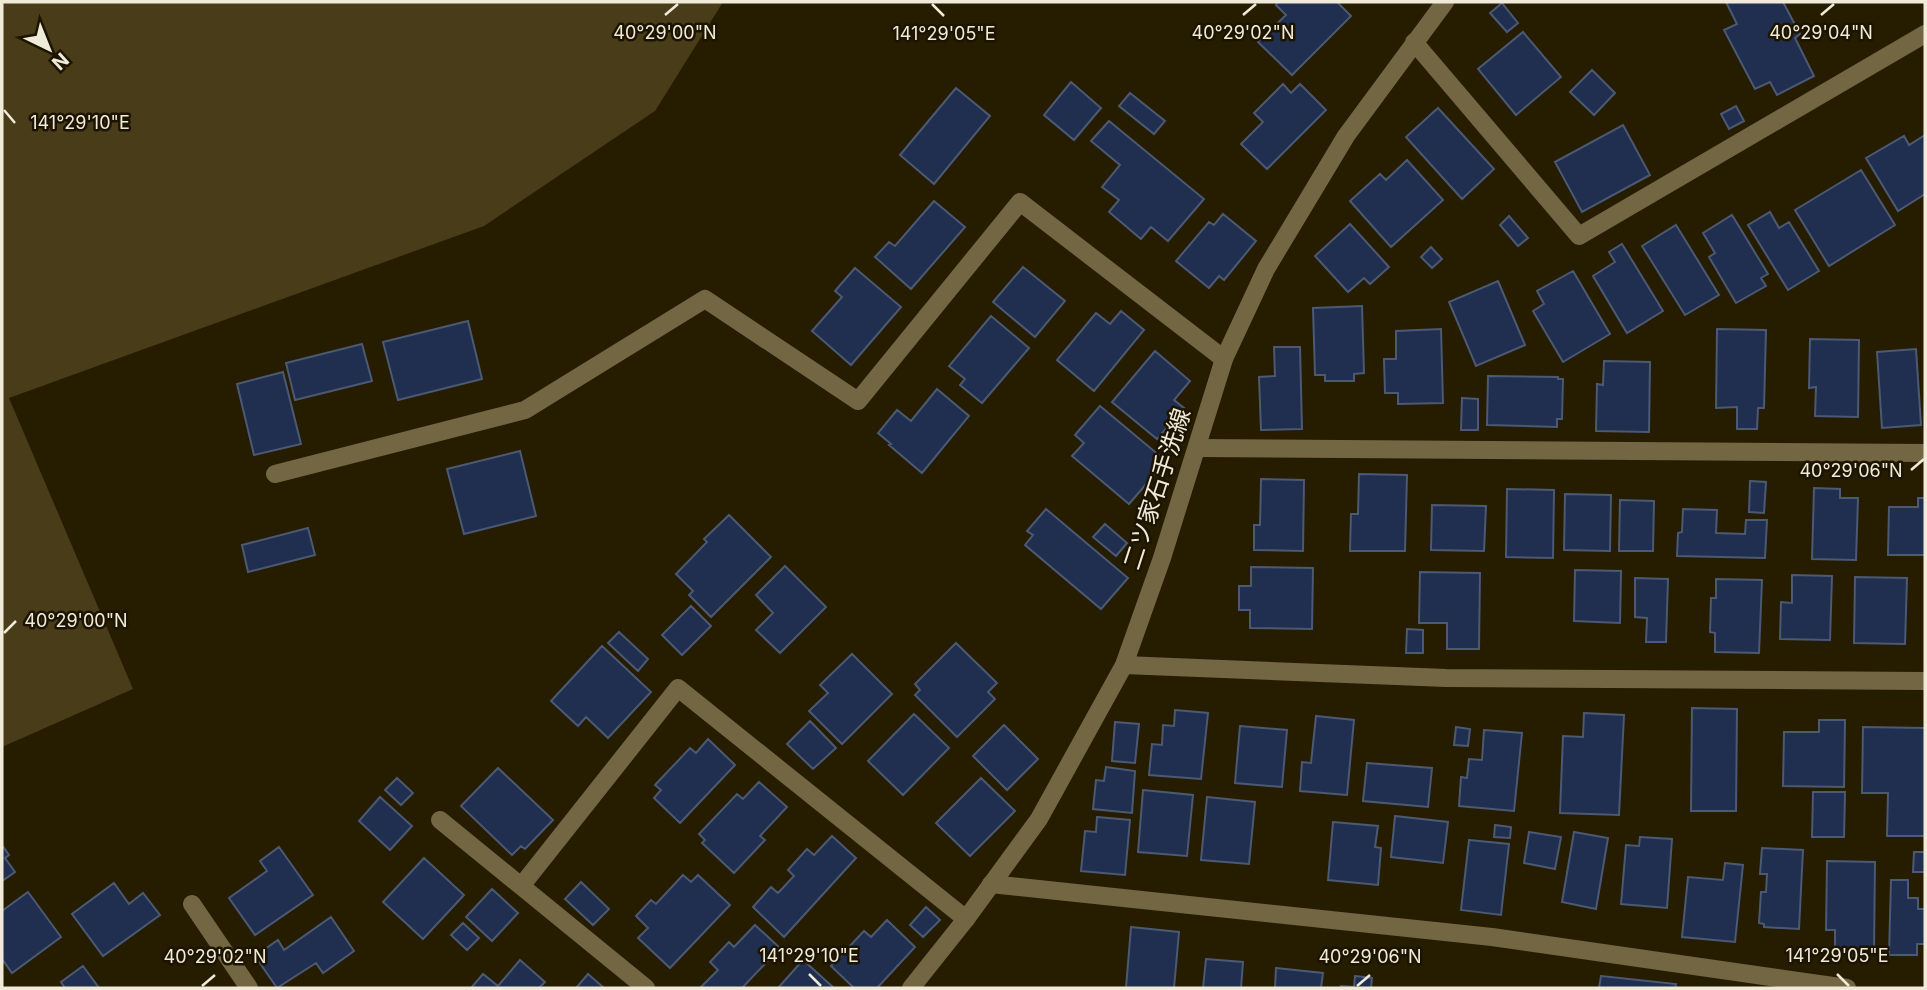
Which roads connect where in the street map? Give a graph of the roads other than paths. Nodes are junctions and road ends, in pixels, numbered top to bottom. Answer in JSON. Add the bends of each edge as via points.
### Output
{"nodes":[{"id":1,"x":1445,"y":2,"type":"edge"},
{"id":2,"x":1925,"y":34,"type":"edge"},
{"id":3,"x":1414,"y":41,"type":"junction"},
{"id":4,"x":1224,"y":359,"type":"junction"},
{"id":5,"x":1197,"y":448,"type":"junction"},
{"id":6,"x":1925,"y":453,"type":"edge"},
{"id":7,"x":275,"y":474,"type":"dead end"},
{"id":8,"x":1124,"y":665,"type":"junction"},
{"id":9,"x":1925,"y":681,"type":"edge"},
{"id":10,"x":440,"y":820,"type":"dead end"},
{"id":11,"x":991,"y":884,"type":"junction"},
{"id":12,"x":522,"y":885,"type":"junction"},
{"id":13,"x":192,"y":904,"type":"dead end"},
{"id":14,"x":966,"y":919,"type":"junction"},
{"id":15,"x":249,"y":988,"type":"edge"},
{"id":16,"x":646,"y":988,"type":"edge"},
{"id":17,"x":911,"y":988,"type":"edge"},
{"id":18,"x":1847,"y":988,"type":"edge"}],
"edges":[{"from":1,"to":3,"type":"street","name":"二ツ家石手洗線"},
{"from":2,"to":3,"type":"street","via":[[1579,236]]},
{"from":3,"to":4,"type":"street","name":"二ツ家石手洗線","via":[[1346,136],[1273,258]]},
{"from":4,"to":5,"type":"street","name":"二ツ家石手洗線"},
{"from":4,"to":7,"type":"street","via":[[1020,202],[858,401],[705,299],[526,410]]},
{"from":5,"to":6,"type":"street"},
{"from":5,"to":8,"type":"street","name":"二ツ家石手洗線"},
{"from":8,"to":9,"type":"street","via":[[1446,678]]},
{"from":8,"to":11,"type":"street","name":"二ツ家石手洗線","via":[[1039,819]]},
{"from":10,"to":12,"type":"street"},
{"from":11,"to":14,"type":"street","name":"二ツ家石手洗線"},
{"from":11,"to":18,"type":"street","via":[[1492,937]]},
{"from":12,"to":14,"type":"street","via":[[678,688]]},
{"from":12,"to":16,"type":"street"},
{"from":13,"to":15,"type":"street"},
{"from":14,"to":17,"type":"street","name":"二ツ家石手洗線"}]}
